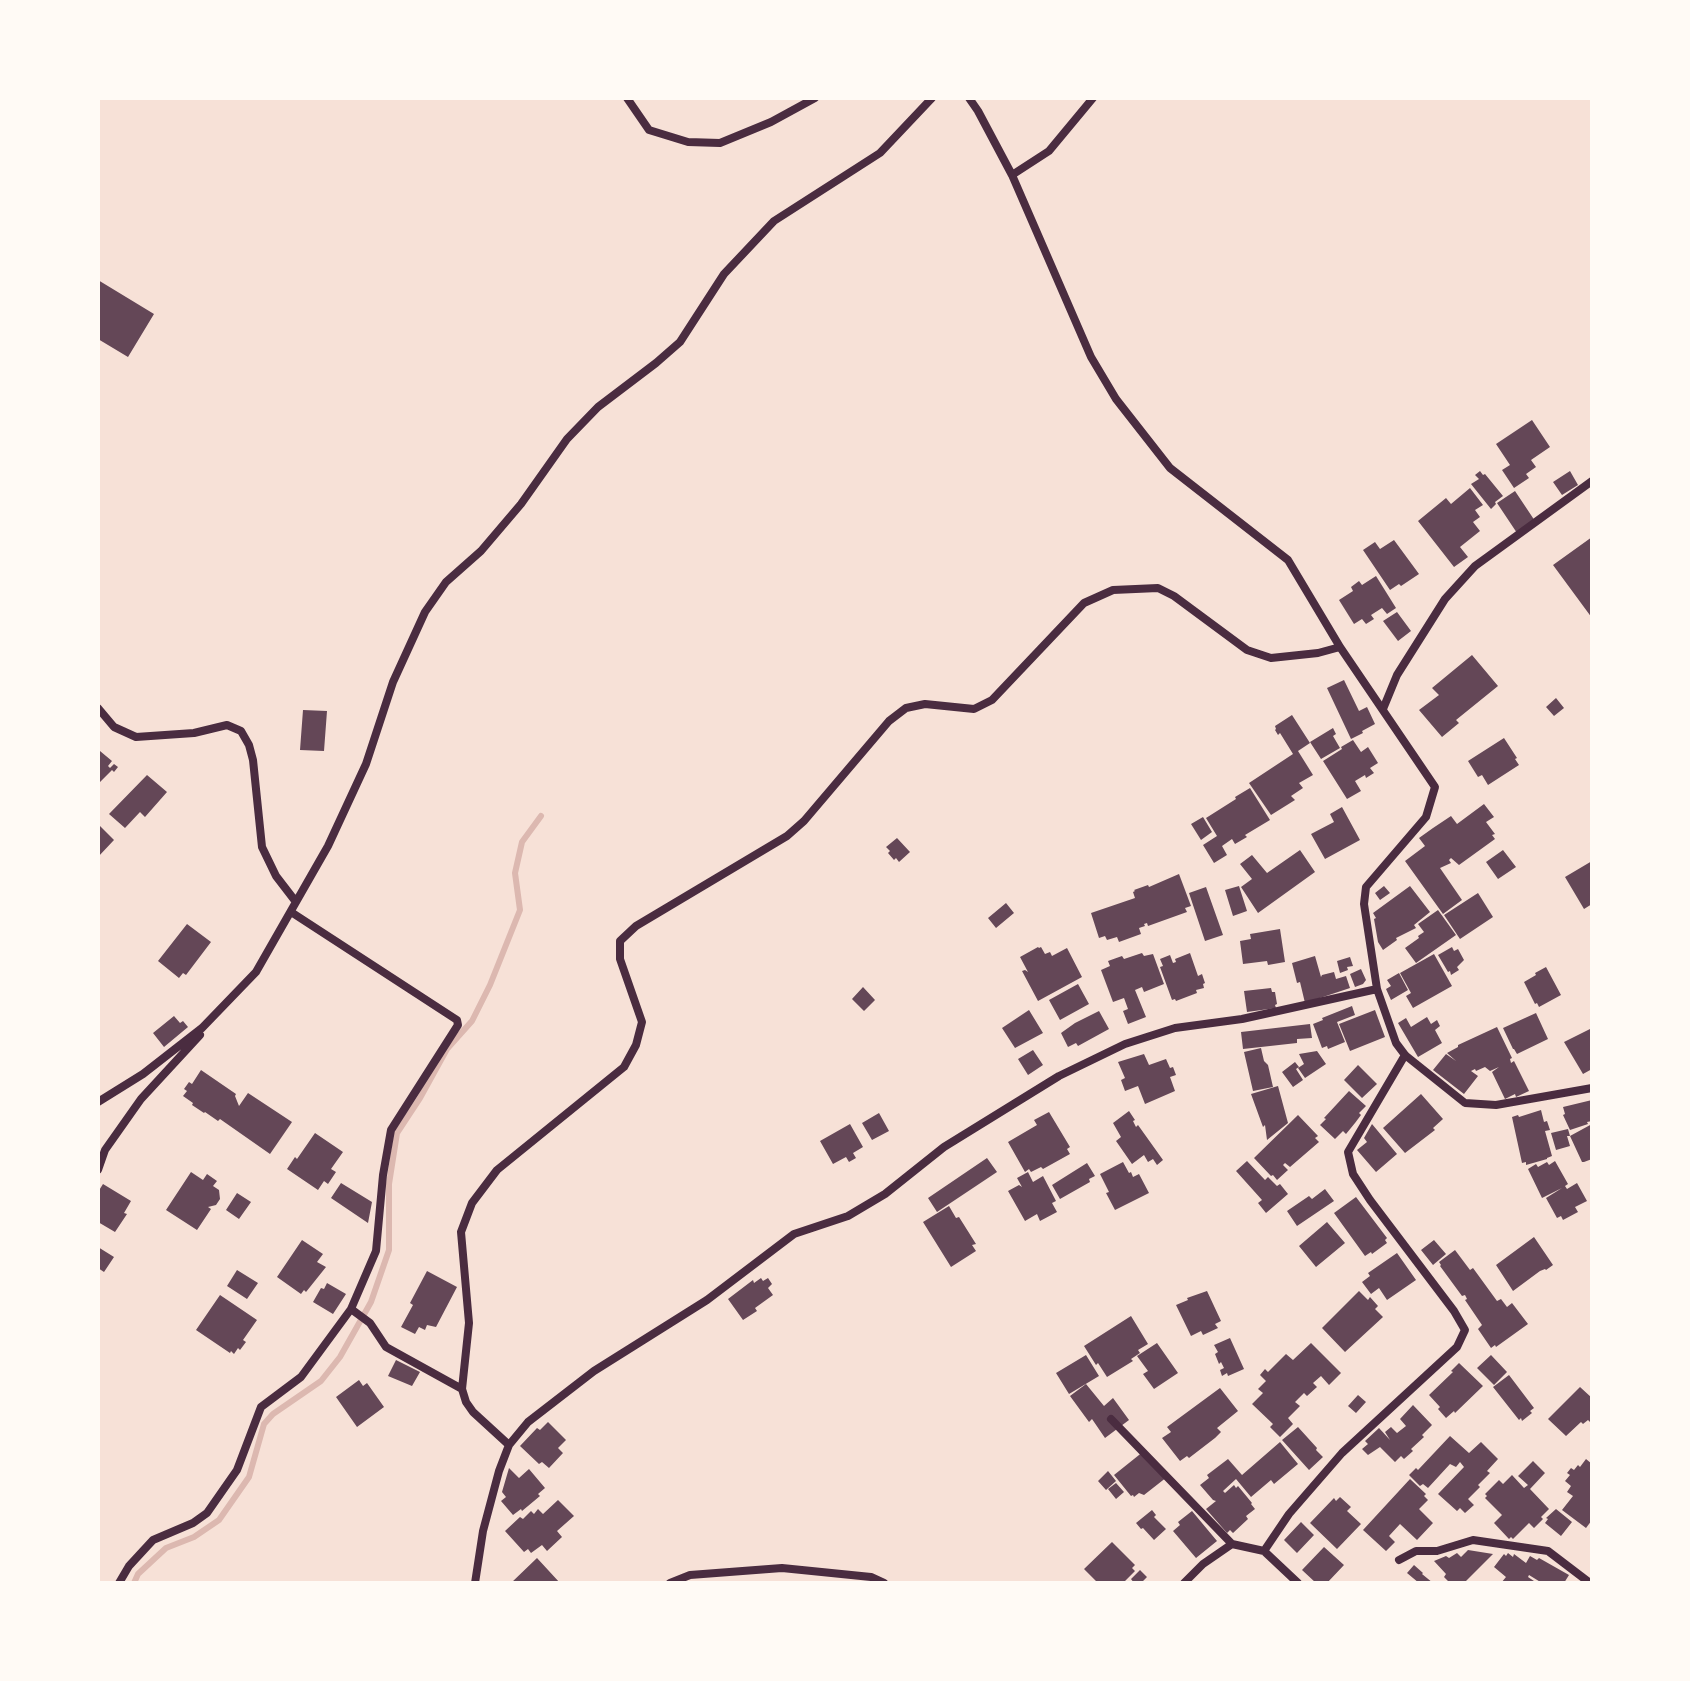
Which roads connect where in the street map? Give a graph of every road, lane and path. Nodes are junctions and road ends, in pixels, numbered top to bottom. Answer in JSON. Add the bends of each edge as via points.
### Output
{"nodes":[{"id":1,"x":627,"y":98,"type":"edge"},
{"id":2,"x":815,"y":98,"type":"edge"},
{"id":3,"x":932,"y":98,"type":"edge"},
{"id":4,"x":969,"y":98,"type":"edge"},
{"id":5,"x":1093,"y":98,"type":"edge"},
{"id":6,"x":1012,"y":175,"type":"junction"},
{"id":7,"x":1592,"y":481,"type":"edge"},
{"id":8,"x":1340,"y":647,"type":"junction"},
{"id":9,"x":98,"y":708,"type":"edge"},
{"id":10,"x":1383,"y":709,"type":"junction"},
{"id":11,"x":296,"y":902,"type":"junction"},
{"id":12,"x":291,"y":912,"type":"junction"},
{"id":13,"x":1377,"y":989,"type":"junction"},
{"id":14,"x":202,"y":1028,"type":"junction"},
{"id":15,"x":1405,"y":1055,"type":"junction"},
{"id":16,"x":1592,"y":1088,"type":"edge"},
{"id":17,"x":98,"y":1102,"type":"edge"},
{"id":18,"x":98,"y":1170,"type":"edge"},
{"id":19,"x":353,"y":1311,"type":"junction"},
{"id":20,"x":462,"y":1389,"type":"junction"},
{"id":21,"x":1111,"y":1419,"type":"dead end"},
{"id":22,"x":509,"y":1445,"type":"junction"},
{"id":23,"x":1232,"y":1544,"type":"junction"},
{"id":24,"x":1264,"y":1551,"type":"junction"},
{"id":25,"x":1399,"y":1560,"type":"dead end"},
{"id":26,"x":119,"y":1583,"type":"edge"},
{"id":27,"x":475,"y":1583,"type":"edge"},
{"id":28,"x":670,"y":1583,"type":"edge"},
{"id":29,"x":884,"y":1583,"type":"edge"},
{"id":30,"x":1184,"y":1583,"type":"edge"},
{"id":31,"x":1298,"y":1583,"type":"edge"},
{"id":32,"x":1590,"y":1583,"type":"edge"}],
"edges":[{"from":1,"to":2,"type":"street","via":[[649,130],[688,142],[720,143]]},
{"from":3,"to":11,"type":"street","via":[[880,153],[774,221],[724,274],[680,342],[598,407],[481,551],[446,582],[425,612],[393,682],[366,764]]},
{"from":4,"to":6,"type":"street"},
{"from":5,"to":6,"type":"street","via":[[1049,151]]},
{"from":6,"to":8,"type":"street","via":[[1091,357],[1116,399],[1170,468],[1288,560]]},
{"from":7,"to":10,"type":"street","via":[[1475,566],[1445,599],[1397,675]]},
{"from":8,"to":10,"type":"street"},
{"from":8,"to":20,"type":"street","via":[[1271,658],[1247,650],[1158,588],[1113,590],[1084,603],[992,700],[974,709],[925,704],[906,708],[787,836],[636,926],[620,941],[620,959],[642,1022],[624,1067],[497,1170],[472,1203],[461,1232],[469,1323]]},
{"from":9,"to":11,"type":"street","via":[[114,727],[136,737],[227,725],[241,731],[253,760],[262,847]]},
{"from":10,"to":13,"type":"street","via":[[1435,787],[1426,817],[1366,887]]},
{"from":11,"to":12,"type":"street"},
{"from":12,"to":14,"type":"street","via":[[256,972]]},
{"from":12,"to":19,"type":"street","via":[[458,1025],[391,1130],[376,1251]]},
{"from":13,"to":15,"type":"street"},
{"from":13,"to":22,"type":"street","via":[[1175,1028],[1125,1044],[1059,1076],[944,1147],[873,1202],[794,1234],[707,1300],[594,1371],[528,1422]]},
{"from":14,"to":17,"type":"street"},
{"from":14,"to":18,"type":"street","via":[[141,1099],[105,1150]]},
{"from":15,"to":16,"type":"street","via":[[1465,1103],[1496,1105]]},
{"from":15,"to":24,"type":"street","via":[[1348,1152],[1353,1174],[1370,1200],[1465,1330],[1457,1347],[1342,1453]]},
{"from":19,"to":20,"type":"street","via":[[370,1323],[386,1347]]},
{"from":19,"to":26,"type":"street","via":[[301,1377],[261,1407],[237,1470],[207,1513],[153,1540]]},
{"from":20,"to":22,"type":"street","via":[[473,1412]]},
{"from":21,"to":23,"type":"street"},
{"from":22,"to":27,"type":"street","via":[[483,1531]]},
{"from":23,"to":24,"type":"street"},
{"from":23,"to":30,"type":"street"},
{"from":24,"to":31,"type":"street"},
{"from":25,"to":32,"type":"street","via":[[1416,1551],[1473,1540],[1548,1551]]},
{"from":28,"to":29,"type":"street","via":[[690,1575],[782,1568],[871,1577]]}]}
